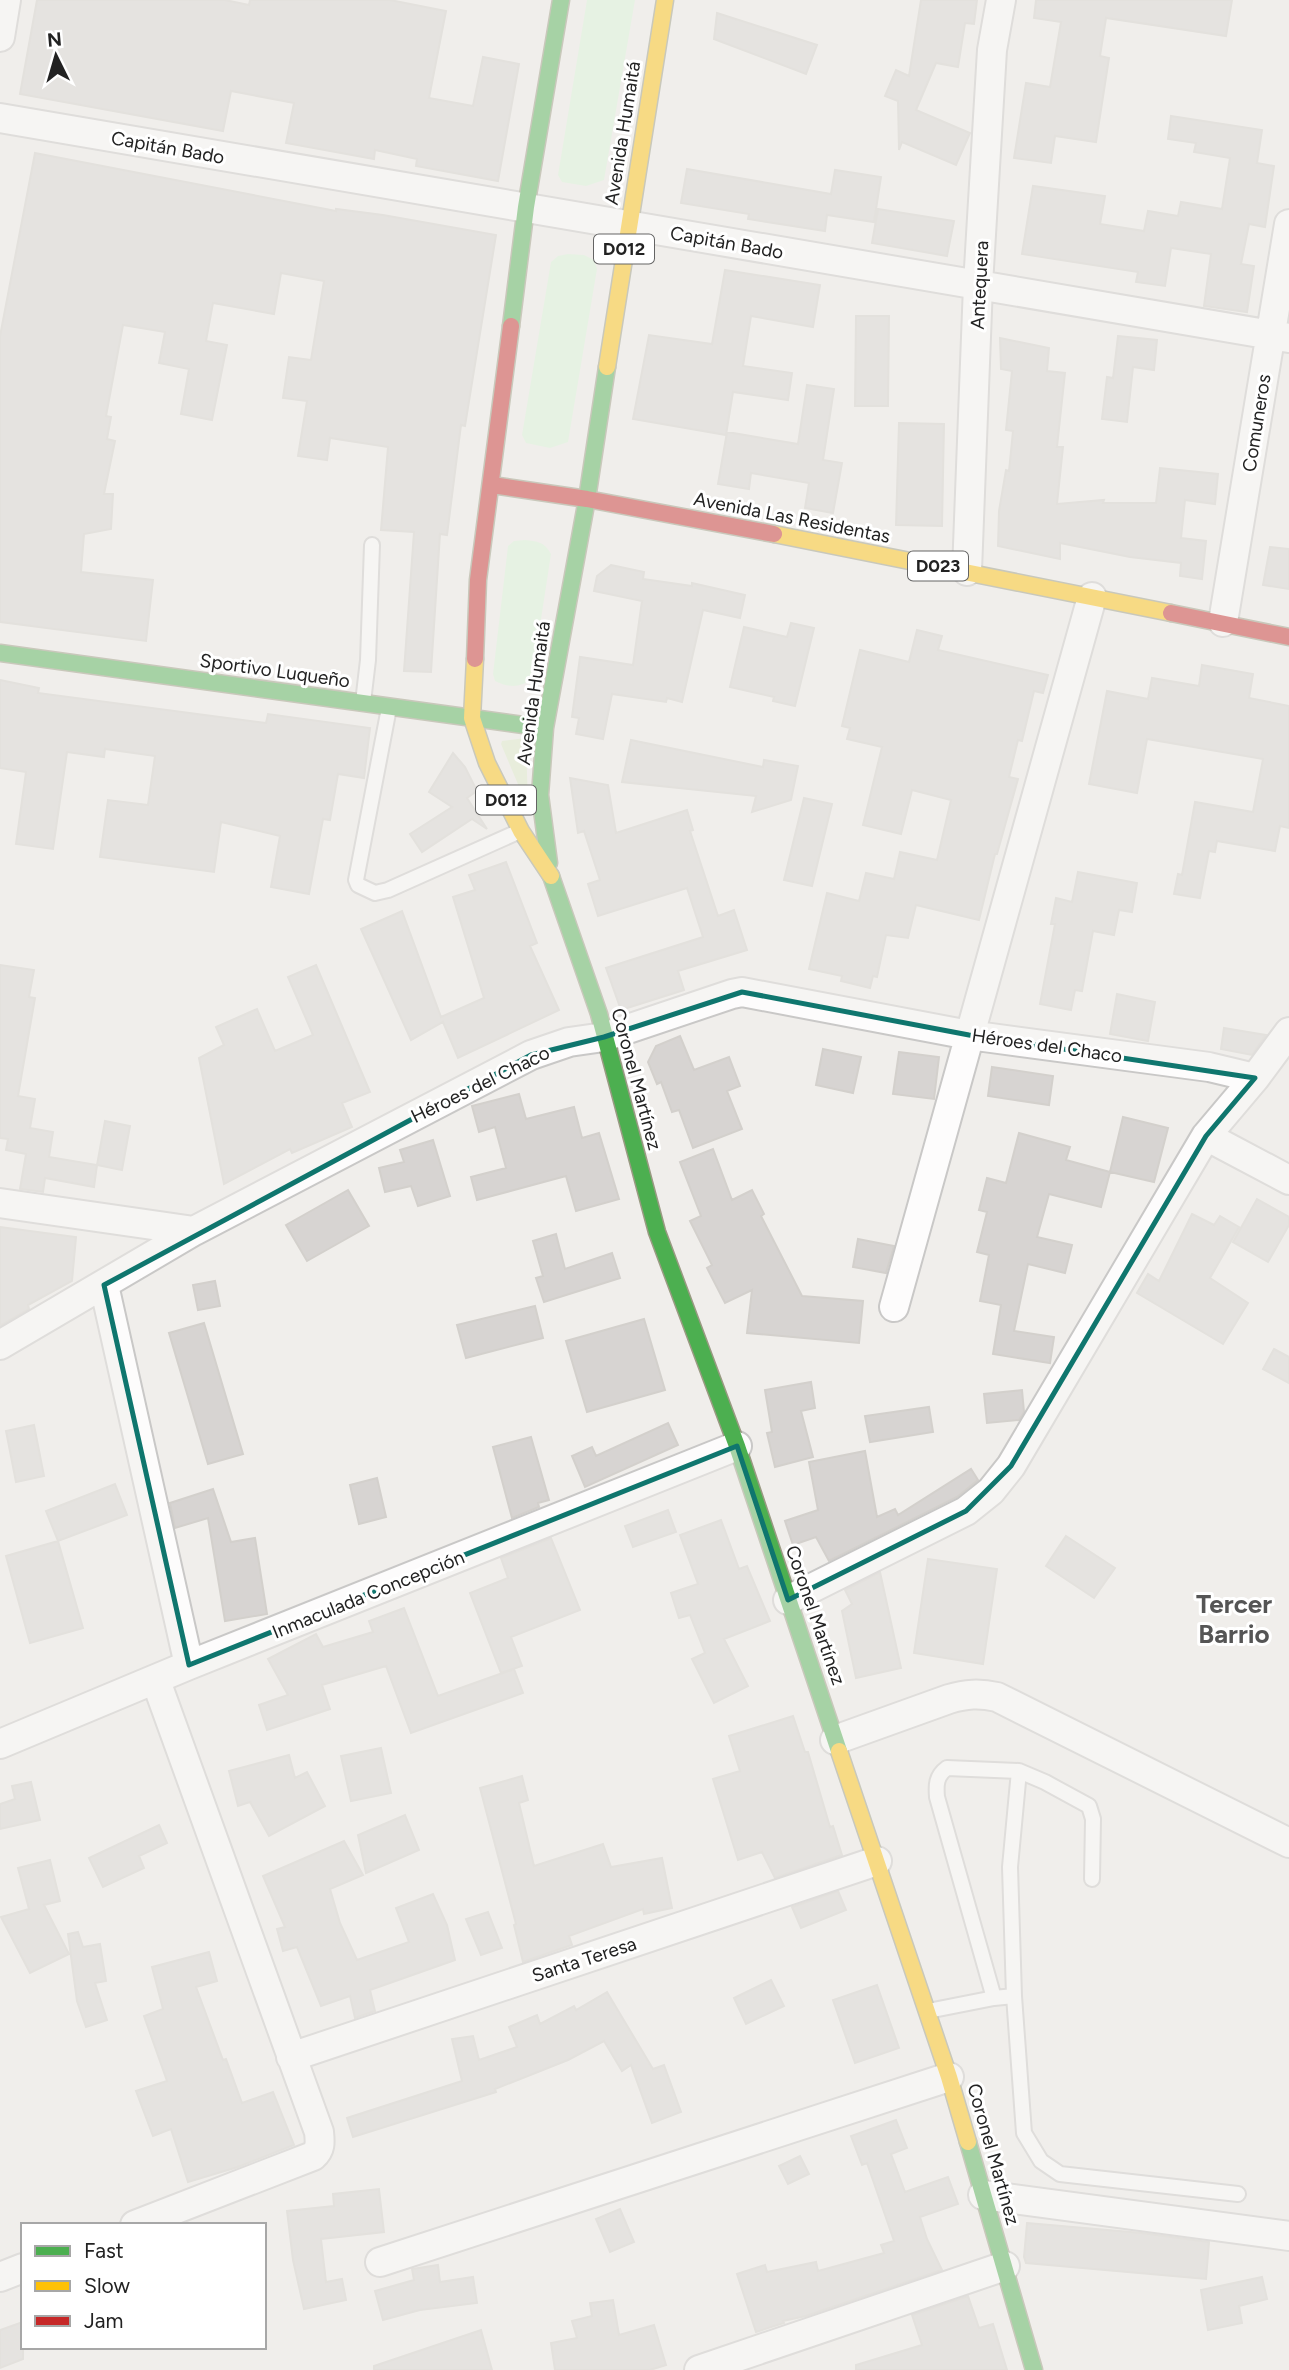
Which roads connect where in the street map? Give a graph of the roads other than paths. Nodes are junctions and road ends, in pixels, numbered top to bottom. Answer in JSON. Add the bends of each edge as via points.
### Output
{"nodes":[{"id":1,"x":6,"y":0,"type":"edge"},
{"id":2,"x":561,"y":0,"type":"edge"},
{"id":3,"x":665,"y":0,"type":"edge"},
{"id":4,"x":1000,"y":0,"type":"edge"},
{"id":5,"x":0,"y":37,"type":"edge"},
{"id":6,"x":0,"y":118,"type":"edge"},
{"id":7,"x":526,"y":207,"type":"junction"},
{"id":8,"x":1289,"y":224,"type":"edge"},
{"id":9,"x":628,"y":225,"type":"junction"},
{"id":10,"x":978,"y":285,"type":"junction"},
{"id":11,"x":1280,"y":336,"type":"edge"},
{"id":12,"x":492,"y":485,"type":"junction"},
{"id":13,"x":587,"y":499,"type":"junction"},
{"id":14,"x":372,"y":545,"type":"dead end"},
{"id":15,"x":967,"y":571,"type":"junction"},
{"id":16,"x":1092,"y":597,"type":"junction"},
{"id":17,"x":1223,"y":622,"type":"junction"},
{"id":18,"x":1289,"y":637,"type":"edge"},
{"id":19,"x":0,"y":653,"type":"edge"},
{"id":20,"x":362,"y":704,"type":"junction"},
{"id":21,"x":390,"y":707,"type":"junction"},
{"id":22,"x":472,"y":719,"type":"junction"},
{"id":23,"x":545,"y":728,"type":"junction"},
{"id":24,"x":522,"y":831,"type":"junction"},
{"id":25,"x":551,"y":876,"type":"junction"},
{"id":26,"x":1289,"y":1032,"type":"edge"},
{"id":27,"x":969,"y":1035,"type":"junction"},
{"id":28,"x":604,"y":1037,"type":"junction"},
{"id":29,"x":1255,"y":1078,"type":"junction"},
{"id":30,"x":1206,"y":1136,"type":"junction"},
{"id":31,"x":1289,"y":1180,"type":"edge"},
{"id":32,"x":0,"y":1203,"type":"edge"},
{"id":33,"x":194,"y":1231,"type":"junction"},
{"id":34,"x":104,"y":1285,"type":"junction"},
{"id":35,"x":894,"y":1307,"type":"dead end"},
{"id":36,"x":0,"y":1345,"type":"edge"},
{"id":37,"x":737,"y":1446,"type":"junction"},
{"id":38,"x":788,"y":1600,"type":"junction"},
{"id":39,"x":189,"y":1665,"type":"junction"},
{"id":40,"x":156,"y":1681,"type":"junction"},
{"id":41,"x":835,"y":1740,"type":"junction"},
{"id":42,"x":0,"y":1744,"type":"edge"},
{"id":43,"x":1019,"y":1771,"type":"junction"},
{"id":44,"x":1289,"y":1843,"type":"edge"},
{"id":45,"x":877,"y":1861,"type":"junction"},
{"id":46,"x":1092,"y":1879,"type":"dead end"},
{"id":47,"x":1014,"y":1996,"type":"junction"},
{"id":48,"x":994,"y":1998,"type":"junction"},
{"id":49,"x":927,"y":2012,"type":"junction"},
{"id":50,"x":291,"y":2057,"type":"junction"},
{"id":51,"x":949,"y":2077,"type":"junction"},
{"id":52,"x":983,"y":2194,"type":"junction"},
{"id":53,"x":1238,"y":2194,"type":"dead end"},
{"id":54,"x":140,"y":2223,"type":"edge"},
{"id":55,"x":1289,"y":2236,"type":"edge"},
{"id":56,"x":380,"y":2262,"type":"dead end"},
{"id":57,"x":1005,"y":2266,"type":"junction"},
{"id":58,"x":21,"y":2269,"type":"edge"},
{"id":59,"x":0,"y":2277,"type":"edge"},
{"id":60,"x":699,"y":2370,"type":"edge"},
{"id":61,"x":1034,"y":2370,"type":"edge"}],
"edges":[{"from":1,"to":5,"type":"street"},
{"from":2,"to":7,"type":"main road","name":"Avenida Humaitá","number":"D012"},
{"from":3,"to":9,"type":"main road","name":"Avenida Humaitá","number":"D012"},
{"from":4,"to":10,"type":"street","name":"Antequera","via":[[992,50]]},
{"from":6,"to":7,"type":"street","name":"Capitán Bado"},
{"from":7,"to":9,"type":"street","name":"Capitán Bado"},
{"from":7,"to":12,"type":"main road","name":"Avenida Humaitá","number":"D012"},
{"from":8,"to":11,"type":"street","name":"Comuneros"},
{"from":9,"to":10,"type":"street","name":"Capitán Bado"},
{"from":9,"to":13,"type":"main road","name":"Avenida Humaitá","number":"D012"},
{"from":10,"to":11,"type":"street","name":"Capitán Bado"},
{"from":10,"to":15,"type":"street","name":"Antequera"},
{"from":11,"to":17,"type":"street","name":"Comuneros"},
{"from":12,"to":13,"type":"main road","name":"Avenida Las Residentas","number":"D023"},
{"from":12,"to":22,"type":"main road","name":"Avenida Humaitá","number":"D012","via":[[478,580]]},
{"from":13,"to":15,"type":"main road","name":"Avenida Las Residentas","number":"D023"},
{"from":13,"to":23,"type":"main road","name":"Avenida Humaitá","number":"D012"},
{"from":14,"to":20,"type":"lane"},
{"from":15,"to":16,"type":"main road","name":"Avenida Las Residentas","number":"D023"},
{"from":16,"to":17,"type":"main road","name":"Avenida Las Residentas","number":"D023"},
{"from":16,"to":27,"type":"street"},
{"from":17,"to":18,"type":"main road","name":"Avenida Las Residentas","number":"D023"},
{"from":19,"to":20,"type":"main road","name":"Sportivo Luqueño"},
{"from":20,"to":21,"type":"main road","name":"Sportivo Luqueño"},
{"from":21,"to":22,"type":"main road","name":"Sportivo Luqueño"},
{"from":21,"to":24,"type":"lane","via":[[358,885],[375,893],[388,890]]},
{"from":22,"to":23,"type":"main road","name":"Sportivo Luqueño"},
{"from":22,"to":24,"type":"main road","name":"Avenida Humaitá","number":"D012","via":[[487,763]]},
{"from":23,"to":25,"type":"main road","name":"Avenida Humaitá","number":"D012","via":[[540,795]]},
{"from":24,"to":25,"type":"main road","name":"Avenida Humaitá","number":"D012"},
{"from":25,"to":28,"type":"main road","name":"Coronel Martínez","number":"D012"},
{"from":26,"to":29,"type":"street"},
{"from":27,"to":28,"type":"street","name":"Héroes del Chaco","via":[[742,992]]},
{"from":27,"to":29,"type":"street","name":"Héroes del Chaco","via":[[1209,1067]]},
{"from":27,"to":35,"type":"street"},
{"from":28,"to":33,"type":"street","name":"Héroes del Chaco","via":[[569,1042],[531,1055]]},
{"from":28,"to":37,"type":"main road","name":"Coronel Martínez","number":"D012","via":[[657,1232]]},
{"from":29,"to":30,"type":"street"},
{"from":30,"to":31,"type":"street"},
{"from":30,"to":38,"type":"street","via":[[1011,1466],[991,1491],[965,1511]]},
{"from":32,"to":33,"type":"street"},
{"from":33,"to":34,"type":"street","name":"Héroes del Chaco"},
{"from":34,"to":36,"type":"street","name":"Héroes del Chaco"},
{"from":34,"to":39,"type":"street"},
{"from":37,"to":38,"type":"main road","name":"Coronel Martínez","number":"D012"},
{"from":37,"to":39,"type":"street","name":"Inmaculada Concepción"},
{"from":38,"to":41,"type":"main road","name":"Coronel Martínez","number":"D012"},
{"from":39,"to":40,"type":"street","name":"Inmaculada Concepción"},
{"from":40,"to":42,"type":"street","name":"Inmaculada Concepción"},
{"from":40,"to":50,"type":"street"},
{"from":41,"to":44,"type":"street","via":[[948,1699],[982,1694]]},
{"from":41,"to":45,"type":"main road","name":"Coronel Martínez","number":"D012"},
{"from":43,"to":46,"type":"lane","via":[[1089,1806]]},
{"from":43,"to":47,"type":"lane","via":[[1010,1867]]},
{"from":43,"to":48,"type":"lane","via":[[947,1768],[936,1782]]},
{"from":45,"to":49,"type":"main road","name":"Coronel Martínez","number":"D012"},
{"from":45,"to":50,"type":"street","name":"Santa Teresa"},
{"from":47,"to":48,"type":"lane"},
{"from":47,"to":53,"type":"lane","via":[[1024,2133],[1041,2161],[1060,2175]]},
{"from":48,"to":49,"type":"lane"},
{"from":49,"to":51,"type":"main road","name":"Coronel Martínez","number":"D012"},
{"from":50,"to":54,"type":"street","via":[[319,2132],[318,2151]]},
{"from":51,"to":52,"type":"main road","name":"Coronel Martínez","number":"D012"},
{"from":51,"to":56,"type":"street"},
{"from":52,"to":55,"type":"street"},
{"from":52,"to":57,"type":"main road","name":"Coronel Martínez","number":"D012"},
{"from":57,"to":60,"type":"street"},
{"from":57,"to":61,"type":"main road","name":"Coronel Martínez","number":"D012"},
{"from":58,"to":59,"type":"street"}]}
